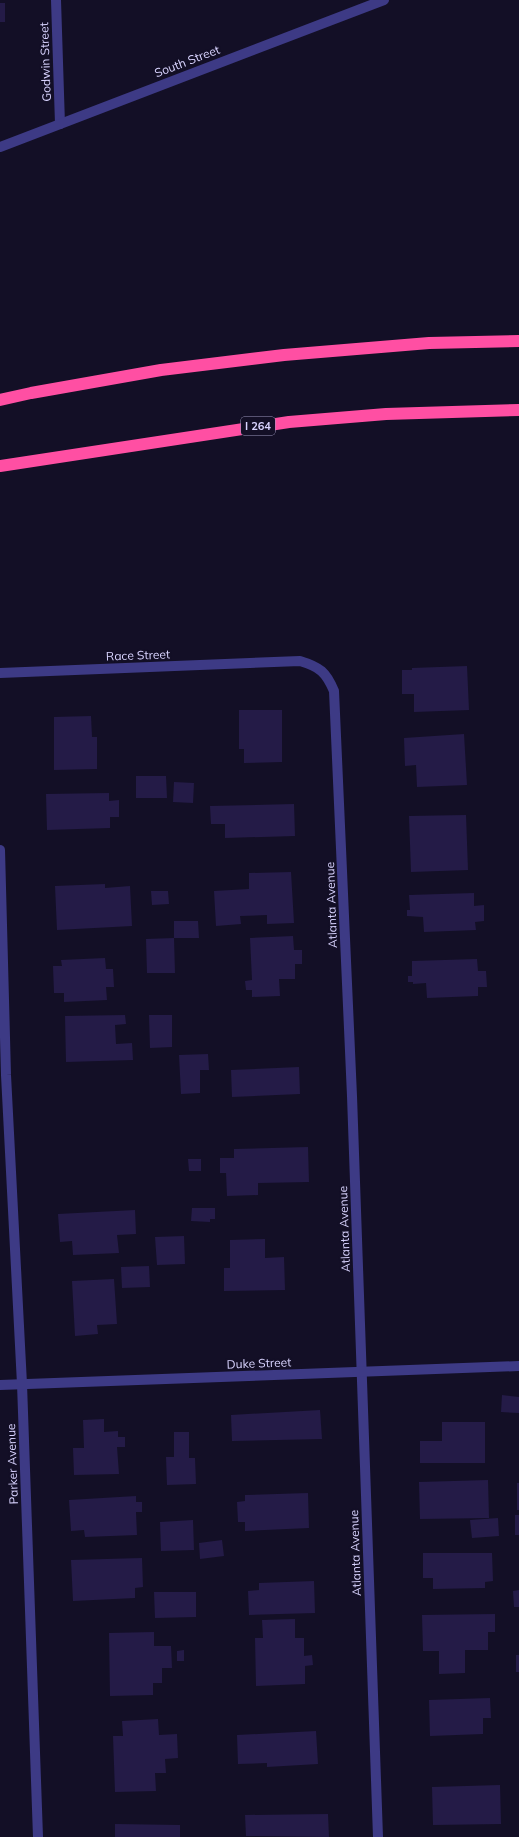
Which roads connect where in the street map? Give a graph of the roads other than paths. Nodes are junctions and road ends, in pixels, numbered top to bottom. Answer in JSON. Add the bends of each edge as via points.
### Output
{"nodes":[{"id":1,"x":56,"y":0,"type":"edge"},
{"id":2,"x":384,"y":0,"type":"edge"},
{"id":3,"x":60,"y":124,"type":"junction"},
{"id":4,"x":0,"y":147,"type":"edge"},
{"id":5,"x":519,"y":341,"type":"edge"},
{"id":6,"x":0,"y":400,"type":"edge"},
{"id":7,"x":519,"y":410,"type":"edge"},
{"id":8,"x":0,"y":466,"type":"edge"},
{"id":9,"x":278,"y":662,"type":"joint"},
{"id":10,"x":0,"y":673,"type":"edge"},
{"id":11,"x":0,"y":850,"type":"edge"},
{"id":12,"x":519,"y":1366,"type":"edge"},
{"id":13,"x":362,"y":1372,"type":"junction"},
{"id":14,"x":22,"y":1384,"type":"junction"},
{"id":15,"x":0,"y":1385,"type":"edge"},
{"id":16,"x":38,"y":1837,"type":"edge"},
{"id":17,"x":378,"y":1837,"type":"edge"}],
"edges":[{"from":1,"to":3,"type":"street","name":"Godwin Street"},
{"from":2,"to":3,"type":"street","name":"South Street"},
{"from":3,"to":4,"type":"street","name":"South Street"},
{"from":5,"to":6,"type":"highway","via":[[428,343],[284,355],[161,370]]},
{"from":7,"to":8,"type":"highway","number":"I 264","via":[[386,414],[289,422]]},
{"from":9,"to":10,"type":"street","name":"Race Street"},
{"from":9,"to":13,"type":"street","name":"Atlanta Avenue","via":[[300,662],[316,666],[328,676],[334,691]]},
{"from":11,"to":14,"type":"street","name":"Parker Avenue","via":[[6,1075]]},
{"from":12,"to":13,"type":"street","name":"Duke Street"},
{"from":13,"to":14,"type":"street","name":"Duke Street"},
{"from":13,"to":17,"type":"street","name":"Atlanta Avenue"},
{"from":14,"to":15,"type":"street","name":"Duke Street"},
{"from":14,"to":16,"type":"street","name":"Parker Avenue"}]}
